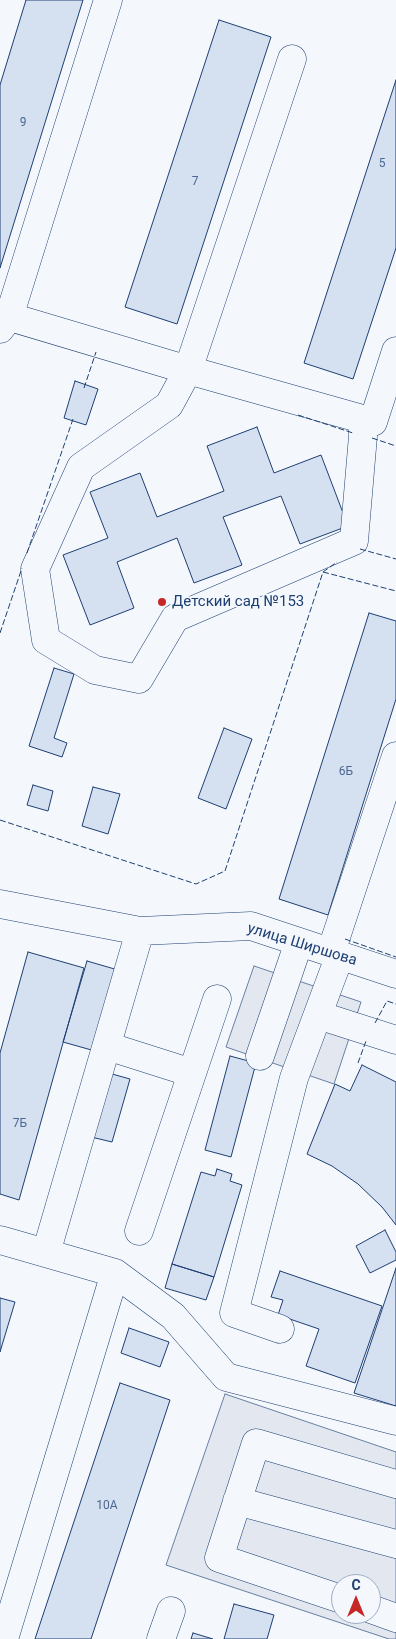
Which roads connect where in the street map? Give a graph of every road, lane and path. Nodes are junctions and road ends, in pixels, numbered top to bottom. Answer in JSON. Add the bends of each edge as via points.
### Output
{"nodes":[{"id":1,"x":108,"y":0,"type":"edge"},
{"id":2,"x":292,"y":58,"type":"dead end"},
{"id":3,"x":3,"y":320,"type":"edge"},
{"id":4,"x":396,"y":351,"type":"edge"},
{"id":5,"x":188,"y":370,"type":"junction"},
{"id":6,"x":362,"y":419,"type":"junction"},
{"id":7,"x":396,"y":756,"type":"edge"},
{"id":8,"x":1,"y":908,"type":"edge"},
{"id":9,"x":140,"y":931,"type":"junction"},
{"id":10,"x":299,"y":942,"type":"junction"},
{"id":11,"x":335,"y":954,"type":"junction"},
{"id":12,"x":396,"y":974,"type":"edge"},
{"id":13,"x":217,"y":999,"type":"dead end"},
{"id":14,"x":318,"y":1015,"type":"junction"},
{"id":15,"x":396,"y":1040,"type":"edge"},
{"id":16,"x":106,"y":1046,"type":"junction"},
{"id":17,"x":260,"y":1056,"type":"dead end"},
{"id":18,"x":192,"y":1073,"type":"junction"},
{"id":19,"x":139,"y":1231,"type":"dead end"},
{"id":20,"x":0,"y":1240,"type":"edge"},
{"id":21,"x":46,"y":1253,"type":"junction"},
{"id":22,"x":115,"y":1273,"type":"junction"},
{"id":23,"x":280,"y":1330,"type":"dead end"},
{"id":24,"x":396,"y":1421,"type":"edge"},
{"id":25,"x":396,"y":1484,"type":"edge"},
{"id":26,"x":237,"y":1501,"type":"junction"},
{"id":27,"x":396,"y":1544,"type":"edge"},
{"id":28,"x":331,"y":1596,"type":"edge"},
{"id":29,"x":171,"y":1611,"type":"dead end"},
{"id":30,"x":381,"y":1613,"type":"edge"},
{"id":31,"x":396,"y":1618,"type":"edge"},
{"id":32,"x":4,"y":1639,"type":"edge"},
{"id":33,"x":161,"y":1639,"type":"edge"}],
"edges":[{"from":1,"to":3,"type":"street"},
{"from":2,"to":5,"type":"street"},
{"from":3,"to":5,"type":"street"},
{"from":4,"to":6,"type":"street","via":[[373,422]]},
{"from":5,"to":6,"type":"street"},
{"from":5,"to":6,"type":"street","via":[[169,405],[81,467],[34,569],[46,640],[95,670],[140,679],[175,618],[354,541]]},
{"from":7,"to":11,"type":"street"},
{"from":8,"to":9,"type":"street","name":"улица Ширшова"},
{"from":9,"to":10,"type":"street","name":"улица Ширшова","via":[[251,926]]},
{"from":9,"to":16,"type":"street"},
{"from":10,"to":11,"type":"street","name":"улица Ширшова"},
{"from":10,"to":17,"type":"street"},
{"from":11,"to":12,"type":"street","name":"улица Ширшова"},
{"from":11,"to":14,"type":"street"},
{"from":13,"to":18,"type":"street"},
{"from":14,"to":15,"type":"street"},
{"from":14,"to":23,"type":"street","via":[[294,1078],[234,1313]]},
{"from":16,"to":18,"type":"street"},
{"from":16,"to":21,"type":"street"},
{"from":18,"to":19,"type":"street"},
{"from":20,"to":21,"type":"street"},
{"from":21,"to":22,"type":"street"},
{"from":22,"to":24,"type":"street","via":[[173,1316],[226,1377]]},
{"from":22,"to":32,"type":"street"},
{"from":25,"to":26,"type":"street","via":[[256,1443]]},
{"from":26,"to":27,"type":"street"},
{"from":26,"to":28,"type":"street","via":[[219,1558]]},
{"from":29,"to":33,"type":"street"},
{"from":30,"to":31,"type":"street"}]}
